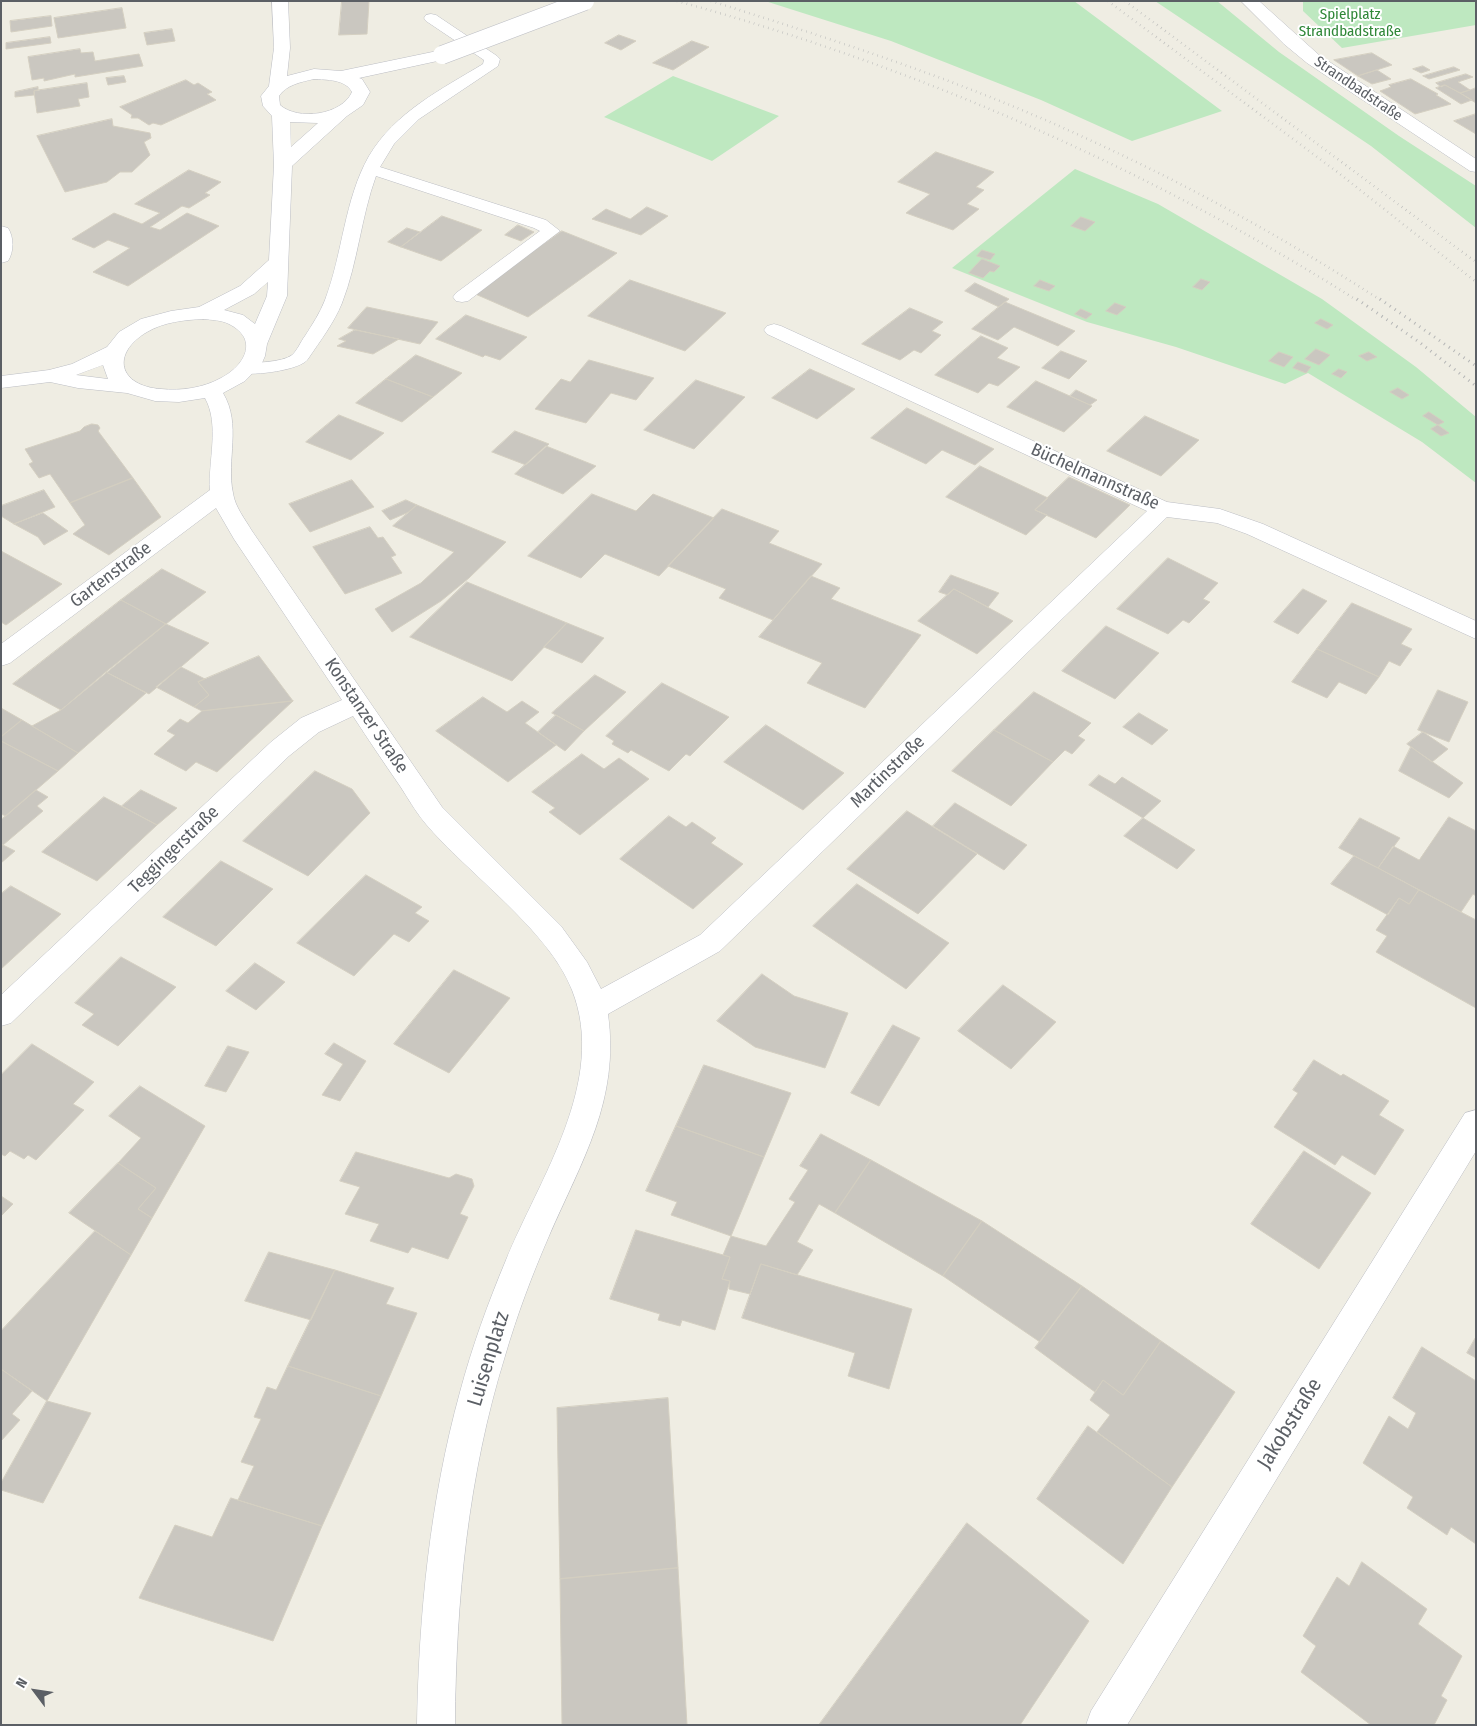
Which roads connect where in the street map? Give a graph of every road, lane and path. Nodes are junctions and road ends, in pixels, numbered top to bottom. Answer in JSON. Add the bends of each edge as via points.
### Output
{"nodes":[{"id":1,"x":280,"y":1,"type":"edge"},
{"id":2,"x":585,"y":1,"type":"edge"},
{"id":3,"x":1249,"y":1,"type":"edge"},
{"id":4,"x":431,"y":18,"type":"dead end"},
{"id":5,"x":282,"y":48,"type":"junction"},
{"id":6,"x":442,"y":55,"type":"junction"},
{"id":7,"x":336,"y":75,"type":"junction"},
{"id":8,"x":277,"y":87,"type":"junction"},
{"id":9,"x":359,"y":101,"type":"junction"},
{"id":10,"x":282,"y":114,"type":"junction"},
{"id":11,"x":339,"y":114,"type":"junction"},
{"id":12,"x":283,"y":166,"type":"junction"},
{"id":13,"x":1476,"y":167,"type":"edge"},
{"id":14,"x":371,"y":169,"type":"junction"},
{"id":15,"x":1,"y":232,"type":"edge"},
{"id":16,"x":1,"y":257,"type":"edge"},
{"id":17,"x":278,"y":263,"type":"junction"},
{"id":18,"x":462,"y":297,"type":"dead end"},
{"id":19,"x":203,"y":313,"type":"junction"},
{"id":20,"x":774,"y":330,"type":"dead end"},
{"id":21,"x":258,"y":343,"type":"junction"},
{"id":22,"x":115,"y":351,"type":"junction"},
{"id":23,"x":247,"y":369,"type":"junction"},
{"id":24,"x":50,"y":376,"type":"junction"},
{"id":25,"x":1,"y":382,"type":"edge"},
{"id":26,"x":127,"y":387,"type":"junction"},
{"id":27,"x":211,"y":390,"type":"junction"},
{"id":28,"x":221,"y":493,"type":"junction"},
{"id":29,"x":1162,"y":509,"type":"junction"},
{"id":30,"x":1476,"y":631,"type":"edge"},
{"id":31,"x":1,"y":657,"type":"edge"},
{"id":32,"x":358,"y":703,"type":"junction"},
{"id":33,"x":593,"y":1008,"type":"junction"},
{"id":34,"x":1,"y":1014,"type":"edge"},
{"id":35,"x":1476,"y":1123,"type":"edge"},
{"id":36,"x":436,"y":1725,"type":"edge"},
{"id":37,"x":1105,"y":1725,"type":"edge"}],
"edges":[{"from":1,"to":5,"type":"street"},
{"from":2,"to":6,"type":"street","bridge":true},
{"from":3,"to":13,"type":"street","name":"Strandbadstraße","via":[[1313,59]]},
{"from":4,"to":14,"type":"lane","via":[[492,59],[490,66],[403,124],[378,154]]},
{"from":5,"to":7,"type":"street","via":[[300,60]]},
{"from":5,"to":8,"type":"street"},
{"from":6,"to":7,"type":"street"},
{"from":6,"to":9,"type":"street"},
{"from":7,"to":8,"type":"street","via":[[300,77]]},
{"from":7,"to":9,"type":"street","via":[[353,80],[360,86],[362,94]]},
{"from":8,"to":10,"type":"street","via":[[270,102]]},
{"from":9,"to":11,"type":"street"},
{"from":10,"to":11,"type":"street","via":[[309,119]]},
{"from":10,"to":12,"type":"street"},
{"from":11,"to":12,"type":"street"},
{"from":12,"to":17,"type":"street"},
{"from":14,"to":18,"type":"lane","via":[[540,224],[551,231]]},
{"from":14,"to":23,"type":"lane","via":[[334,302],[299,359]]},
{"from":15,"to":16,"type":"street"},
{"from":17,"to":19,"type":"street","via":[[247,290]]},
{"from":17,"to":21,"type":"street","via":[[277,296]]},
{"from":19,"to":21,"type":"street","via":[[240,322],[252,331]]},
{"from":19,"to":22,"type":"street","via":[[159,319],[124,339]]},
{"from":20,"to":29,"type":"street","name":"Büchelmannstraße"},
{"from":21,"to":23,"type":"street","via":[[256,356]]},
{"from":22,"to":24,"type":"street","via":[[79,368]]},
{"from":22,"to":26,"type":"street","via":[[112,364],[116,377]]},
{"from":23,"to":27,"type":"street"},
{"from":24,"to":25,"type":"street"},
{"from":24,"to":26,"type":"street"},
{"from":26,"to":27,"type":"street","via":[[165,397]]},
{"from":27,"to":28,"type":"street","name":"Konstanzer Straße","via":[[219,400],[222,422]]},
{"from":28,"to":31,"type":"street","name":"Gartenstraße"},
{"from":28,"to":32,"type":"street","name":"Konstanzer Straße","via":[[242,534]]},
{"from":29,"to":30,"type":"street","name":"Büchelmannstraße","via":[[1220,516],[1254,529]]},
{"from":29,"to":33,"type":"street","name":"Martinstraße","via":[[710,943]]},
{"from":32,"to":33,"type":"street","name":"Konstanzer Straße","via":[[433,814],[520,900],[566,951]]},
{"from":32,"to":34,"type":"street","name":"Teggingerstraße","via":[[310,725],[280,749]]},
{"from":33,"to":36,"type":"street","name":"Luisenplatz","via":[[598,1060],[591,1096],[579,1131],[522,1259],[472,1411],[454,1497],[442,1584]]},
{"from":35,"to":37,"type":"street","name":"Jakobstraße"}]}
